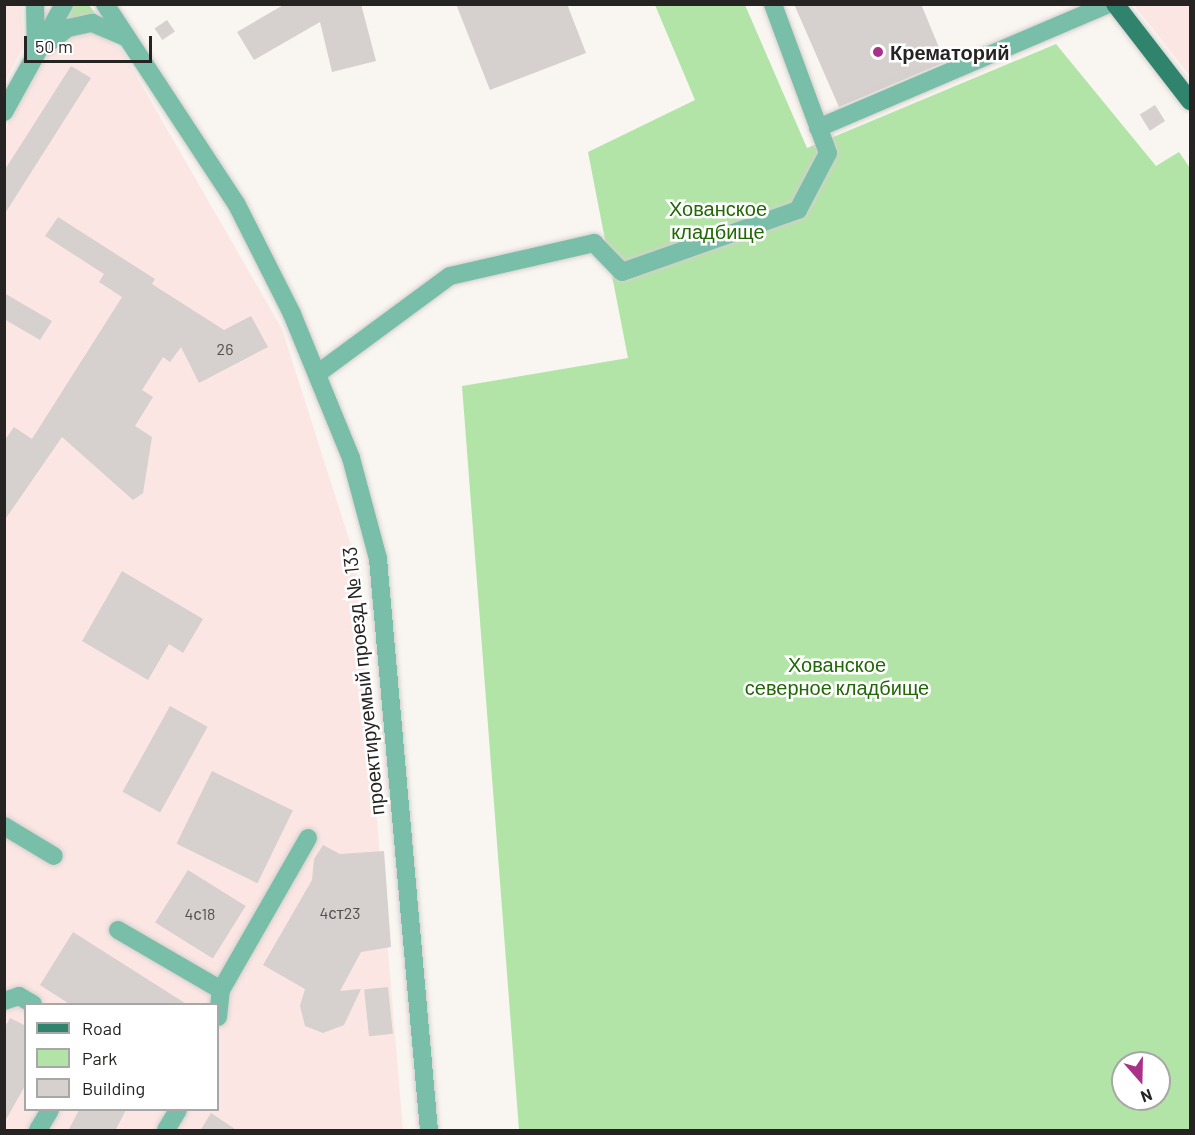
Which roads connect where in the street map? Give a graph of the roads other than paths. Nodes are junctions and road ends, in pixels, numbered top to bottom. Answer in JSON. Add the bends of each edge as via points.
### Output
{"nodes":[{"id":1,"x":35,"y":4,"type":"edge"},
{"id":2,"x":64,"y":4,"type":"edge"},
{"id":3,"x":105,"y":4,"type":"edge"},
{"id":4,"x":773,"y":4,"type":"edge"},
{"id":5,"x":1109,"y":4,"type":"edge"},
{"id":6,"x":1115,"y":4,"type":"edge"},
{"id":7,"x":126,"y":37,"type":"junction"},
{"id":8,"x":35,"y":57,"type":"junction"},
{"id":9,"x":1191,"y":101,"type":"edge"},
{"id":10,"x":4,"y":112,"type":"edge"},
{"id":11,"x":818,"y":128,"type":"junction"},
{"id":12,"x":317,"y":374,"type":"junction"},
{"id":13,"x":4,"y":826,"type":"edge"},
{"id":14,"x":308,"y":838,"type":"dead end"},
{"id":15,"x":54,"y":856,"type":"dead end"},
{"id":16,"x":118,"y":930,"type":"dead end"},
{"id":17,"x":221,"y":990,"type":"junction"},
{"id":18,"x":4,"y":1001,"type":"edge"},
{"id":19,"x":30,"y":1003,"type":"edge"},
{"id":20,"x":219,"y":1008,"type":"edge"},
{"id":21,"x":49,"y":1111,"type":"edge"},
{"id":22,"x":177,"y":1111,"type":"edge"},
{"id":23,"x":38,"y":1131,"type":"edge"},
{"id":24,"x":166,"y":1131,"type":"edge"},
{"id":25,"x":429,"y":1131,"type":"edge"}],
"edges":[{"from":1,"to":8,"type":"street"},
{"from":2,"to":8,"type":"street"},
{"from":3,"to":7,"type":"street","name":"проектируемый проезд № 133"},
{"from":4,"to":11,"type":"street"},
{"from":5,"to":11,"type":"street"},
{"from":6,"to":9,"type":"main road"},
{"from":7,"to":8,"type":"street","via":[[92,23],[68,28],[53,37]]},
{"from":7,"to":12,"type":"street","name":"проектируемый проезд № 133","via":[[237,205],[292,314]]},
{"from":8,"to":10,"type":"street"},
{"from":11,"to":12,"type":"street","via":[[828,153],[798,210],[622,272],[594,243],[450,276]]},
{"from":12,"to":25,"type":"street","name":"проектируемый проезд № 133","via":[[351,458],[378,559]]},
{"from":13,"to":15,"type":"street"},
{"from":14,"to":17,"type":"street"},
{"from":16,"to":17,"type":"street"},
{"from":17,"to":20,"type":"street"},
{"from":18,"to":19,"type":"street","via":[[19,996]]},
{"from":21,"to":23,"type":"street"},
{"from":22,"to":24,"type":"street"}]}
